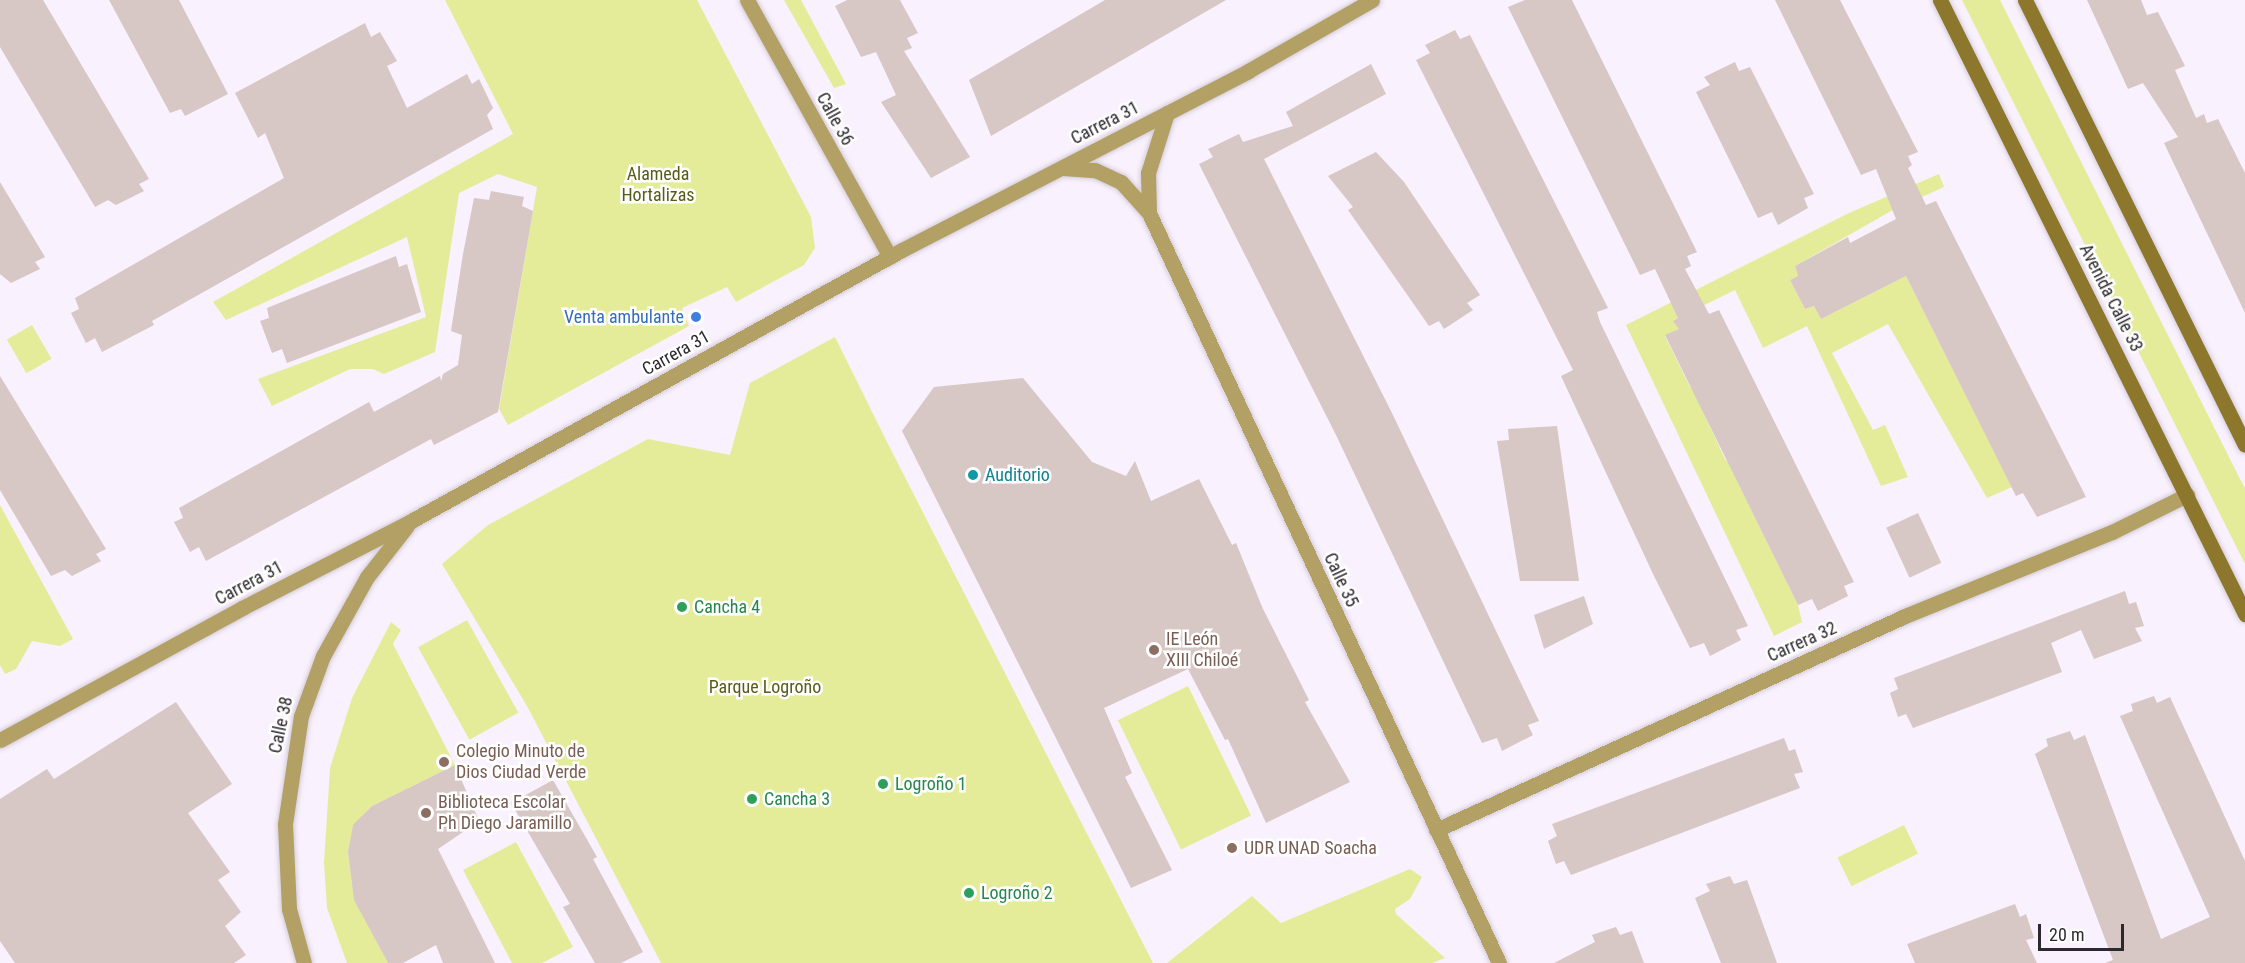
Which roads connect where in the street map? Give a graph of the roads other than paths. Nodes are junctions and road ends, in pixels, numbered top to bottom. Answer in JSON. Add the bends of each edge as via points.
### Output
{"nodes":[{"id":1,"x":747,"y":0,"type":"edge"},
{"id":2,"x":1372,"y":0,"type":"edge"},
{"id":3,"x":1940,"y":0,"type":"edge"},
{"id":4,"x":2025,"y":0,"type":"edge"},
{"id":5,"x":1167,"y":113,"type":"junction"},
{"id":6,"x":1061,"y":168,"type":"junction"},
{"id":7,"x":1149,"y":213,"type":"junction"},
{"id":8,"x":890,"y":257,"type":"junction"},
{"id":9,"x":2245,"y":446,"type":"edge"},
{"id":10,"x":2187,"y":495,"type":"junction"},
{"id":11,"x":411,"y":522,"type":"junction"},
{"id":12,"x":2245,"y":614,"type":"edge"},
{"id":13,"x":0,"y":740,"type":"edge"},
{"id":14,"x":1436,"y":830,"type":"junction"},
{"id":15,"x":304,"y":963,"type":"edge"},
{"id":16,"x":1499,"y":963,"type":"edge"}],
"edges":[{"from":1,"to":8,"type":"street","name":"Calle 36"},
{"from":2,"to":5,"type":"street","name":"Carrera 31"},
{"from":3,"to":10,"type":"main road","name":"Avenida Calle 33"},
{"from":4,"to":9,"type":"main road"},
{"from":5,"to":6,"type":"street","name":"Carrera 31"},
{"from":5,"to":7,"type":"street","name":"Calle 35","via":[[1148,173]]},
{"from":6,"to":7,"type":"street","name":"Calle 35","via":[[1095,170],[1121,182]]},
{"from":6,"to":8,"type":"street","name":"Carrera 31"},
{"from":7,"to":14,"type":"street","name":"Calle 35"},
{"from":8,"to":11,"type":"street","name":"Carrera 31"},
{"from":10,"to":12,"type":"main road","name":"Avenida Calle 33"},
{"from":10,"to":14,"type":"street","name":"Carrera 32","via":[[2112,532],[1905,616]]},
{"from":11,"to":13,"type":"street","name":"Carrera 31","via":[[242,608]]},
{"from":11,"to":15,"type":"street","name":"Calle 38","via":[[367,577],[323,656],[301,716],[285,824],[289,909]]},
{"from":14,"to":16,"type":"street","name":"Calle 35"}]}
